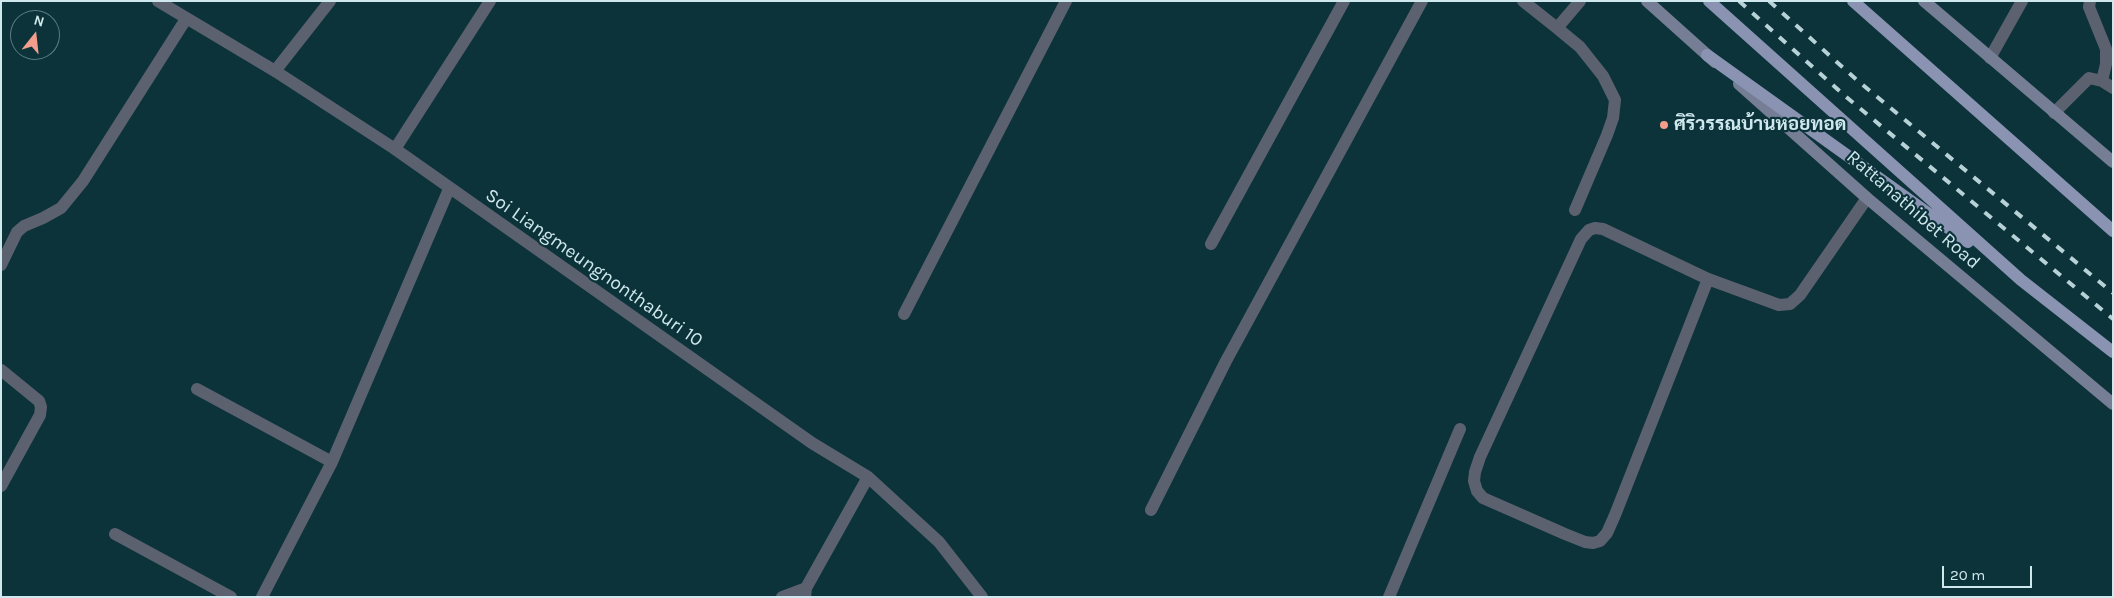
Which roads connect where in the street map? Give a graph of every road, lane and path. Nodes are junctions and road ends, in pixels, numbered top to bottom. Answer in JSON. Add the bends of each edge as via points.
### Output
{"nodes":[{"id":1,"x":158,"y":1,"type":"edge"},
{"id":2,"x":330,"y":1,"type":"edge"},
{"id":3,"x":490,"y":1,"type":"edge"},
{"id":4,"x":1066,"y":1,"type":"edge"},
{"id":5,"x":1344,"y":1,"type":"edge"},
{"id":6,"x":1422,"y":1,"type":"edge"},
{"id":7,"x":1523,"y":1,"type":"edge"},
{"id":8,"x":1580,"y":1,"type":"edge"},
{"id":9,"x":1646,"y":1,"type":"edge"},
{"id":10,"x":1709,"y":1,"type":"edge"},
{"id":11,"x":1853,"y":1,"type":"edge"},
{"id":12,"x":1924,"y":1,"type":"edge"},
{"id":13,"x":2022,"y":1,"type":"edge"},
{"id":14,"x":2090,"y":1,"type":"edge"},
{"id":15,"x":186,"y":19,"type":"junction"},
{"id":16,"x":1557,"y":28,"type":"junction"},
{"id":17,"x":1707,"y":55,"type":"junction"},
{"id":18,"x":1990,"y":58,"type":"junction"},
{"id":19,"x":275,"y":71,"type":"junction"},
{"id":20,"x":2107,"y":85,"type":"edge"},
{"id":21,"x":2054,"y":113,"type":"junction"},
{"id":22,"x":396,"y":149,"type":"junction"},
{"id":23,"x":2113,"y":162,"type":"edge"},
{"id":24,"x":449,"y":189,"type":"junction"},
{"id":25,"x":1868,"y":198,"type":"junction"},
{"id":26,"x":1575,"y":210,"type":"dead end"},
{"id":27,"x":2113,"y":231,"type":"edge"},
{"id":28,"x":1211,"y":244,"type":"dead end"},
{"id":29,"x":1,"y":265,"type":"edge"},
{"id":30,"x":1708,"y":280,"type":"junction"},
{"id":31,"x":2021,"y":280,"type":"junction"},
{"id":32,"x":904,"y":314,"type":"dead end"},
{"id":33,"x":2113,"y":352,"type":"edge"},
{"id":34,"x":1,"y":370,"type":"edge"},
{"id":35,"x":197,"y":390,"type":"dead end"},
{"id":36,"x":2113,"y":404,"type":"edge"},
{"id":37,"x":1460,"y":429,"type":"dead end"},
{"id":38,"x":332,"y":462,"type":"junction"},
{"id":39,"x":868,"y":477,"type":"junction"},
{"id":40,"x":1,"y":486,"type":"edge"},
{"id":41,"x":1151,"y":510,"type":"dead end"},
{"id":42,"x":115,"y":534,"type":"dead end"},
{"id":43,"x":805,"y":593,"type":"edge"},
{"id":44,"x":230,"y":597,"type":"edge"},
{"id":45,"x":262,"y":597,"type":"edge"},
{"id":46,"x":782,"y":597,"type":"edge"},
{"id":47,"x":982,"y":597,"type":"edge"},
{"id":48,"x":1390,"y":597,"type":"edge"}],
"edges":[{"from":1,"to":15,"type":"street","name":"Soi Liangmeungnonthaburi 10"},
{"from":2,"to":19,"type":"street"},
{"from":3,"to":22,"type":"street"},
{"from":4,"to":32,"type":"street"},
{"from":5,"to":28,"type":"street"},
{"from":6,"to":41,"type":"street","via":[[1226,361]]},
{"from":7,"to":16,"type":"street"},
{"from":8,"to":16,"type":"street"},
{"from":9,"to":17,"type":"main road","name":"Rattanathibet Road"},
{"from":10,"to":31,"type":"main road","name":"Rattanathibet Road"},
{"from":11,"to":27,"type":"main road"},
{"from":12,"to":18,"type":"main road"},
{"from":13,"to":18,"type":"street"},
{"from":14,"to":20,"type":"street","via":[[2089,7],[2106,49]]},
{"from":15,"to":19,"type":"street","name":"Soi Liangmeungnonthaburi 10"},
{"from":15,"to":29,"type":"street","via":[[83,181],[61,208],[17,232]]},
{"from":16,"to":26,"type":"street","via":[[1580,47],[1603,76],[1615,100],[1607,135]]},
{"from":17,"to":25,"type":"main road","name":"Rattanathibet Road"},
{"from":17,"to":31,"type":"main road"},
{"from":18,"to":21,"type":"main road"},
{"from":19,"to":22,"type":"street","name":"Soi Liangmeungnonthaburi 10"},
{"from":20,"to":21,"type":"street","via":[[2090,78]]},
{"from":21,"to":23,"type":"main road"},
{"from":22,"to":24,"type":"street","name":"Soi Liangmeungnonthaburi 10"},
{"from":24,"to":38,"type":"street"},
{"from":24,"to":39,"type":"street","name":"Soi Liangmeungnonthaburi 10","via":[[812,444]]},
{"from":25,"to":30,"type":"street","via":[[1800,296],[1790,304],[1779,305]]},
{"from":25,"to":36,"type":"main road","name":"Rattanathibet Road"},
{"from":30,"to":30,"type":"street","via":[[1603,229],[1588,230],[1581,239],[1478,465],[1474,481],[1483,498],[1585,542],[1600,541],[1615,515]]},
{"from":31,"to":33,"type":"main road","name":"Rattanathibet Road"},
{"from":34,"to":40,"type":"street","via":[[39,401],[41,407]]},
{"from":35,"to":38,"type":"street"},
{"from":37,"to":48,"type":"street"},
{"from":38,"to":45,"type":"street"},
{"from":39,"to":43,"type":"street"},
{"from":39,"to":47,"type":"street","name":"Soi Liangmeungnonthaburi 10","via":[[939,542]]},
{"from":42,"to":44,"type":"street"},
{"from":43,"to":46,"type":"street"}]}
